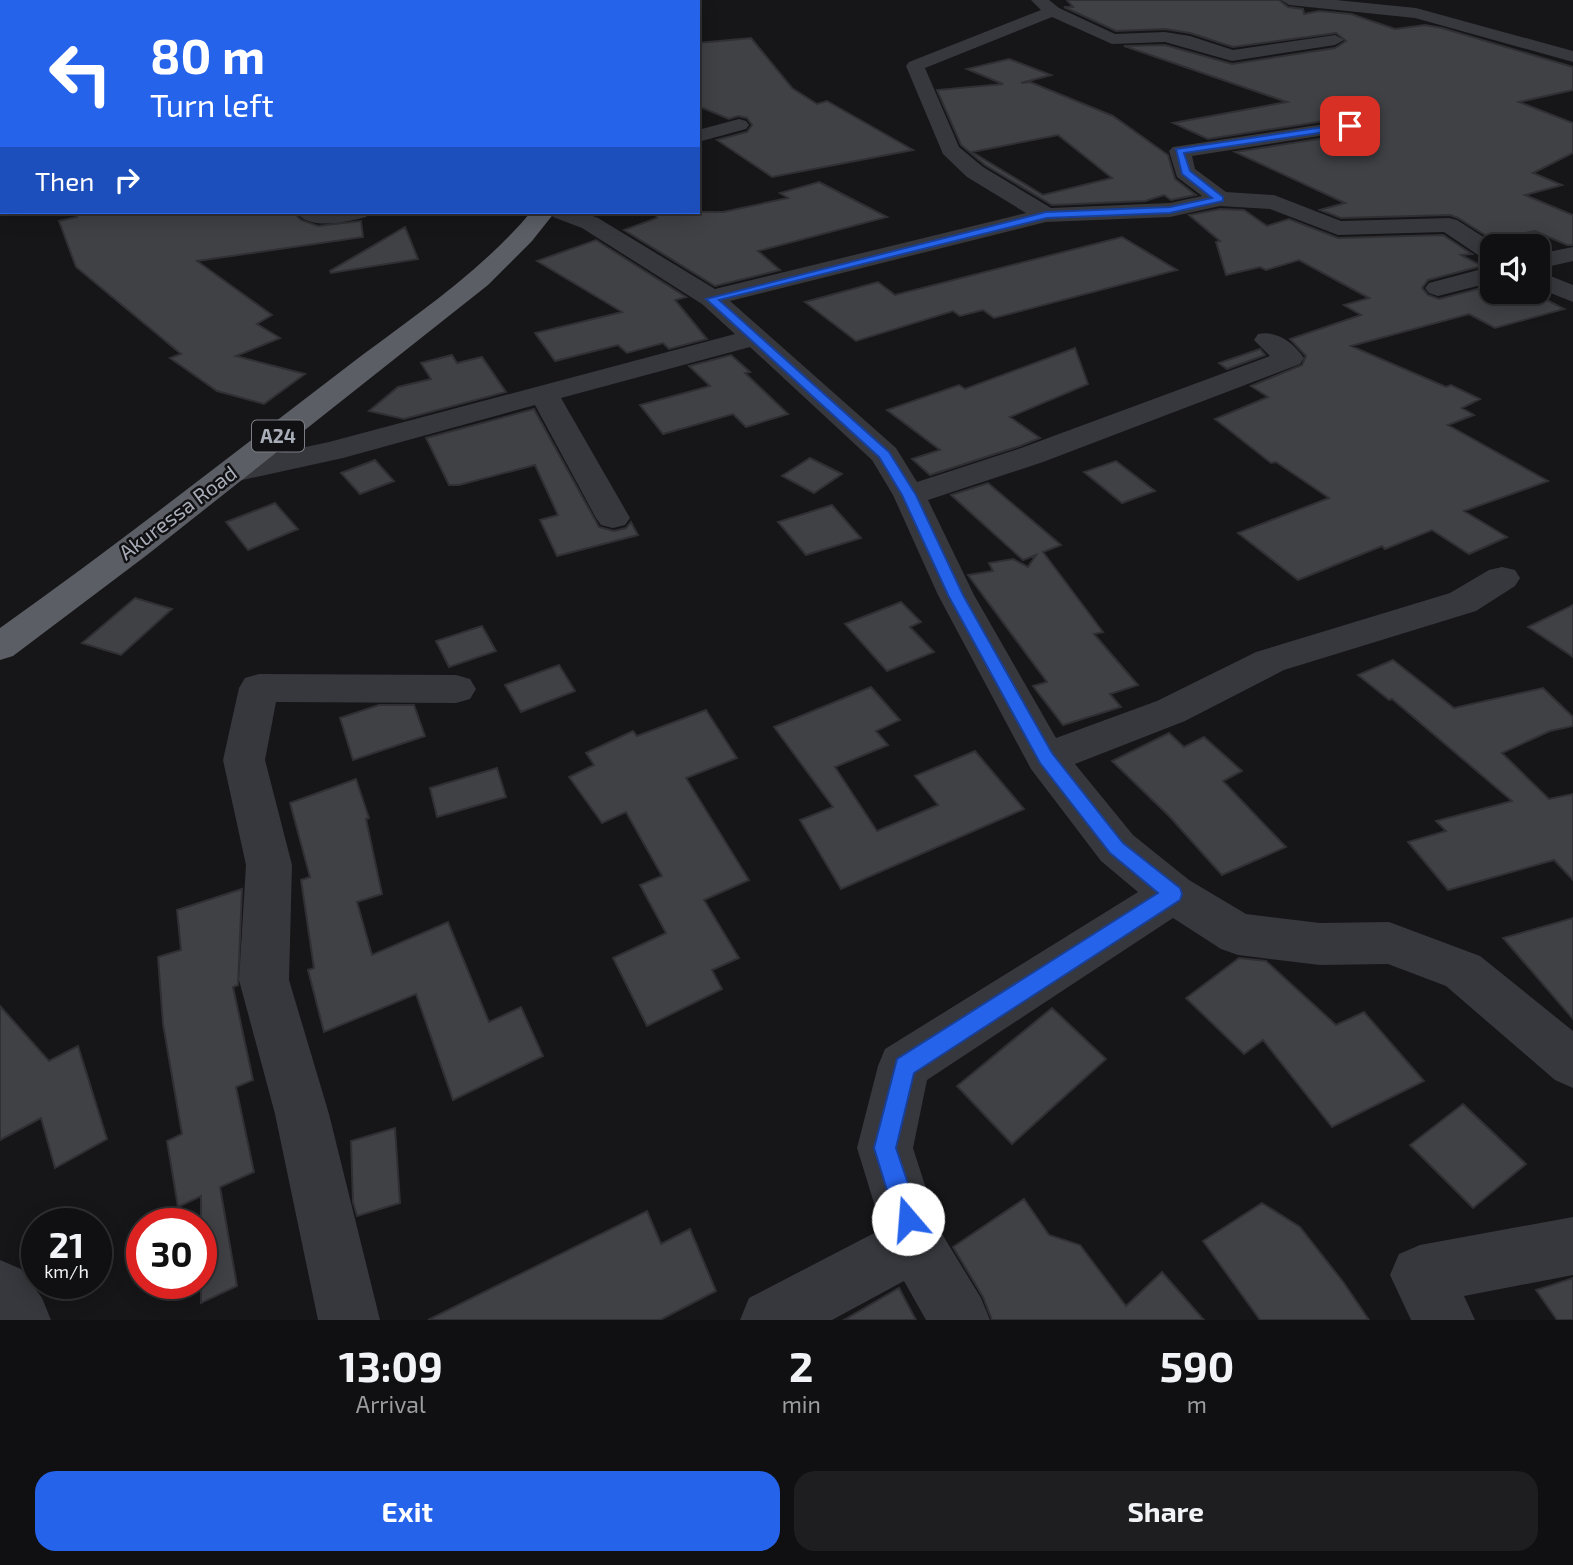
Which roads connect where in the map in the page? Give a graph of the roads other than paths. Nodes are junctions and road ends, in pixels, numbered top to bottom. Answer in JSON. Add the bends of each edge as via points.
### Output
{"nodes":[{"id":1,"x":1289,"y":0,"type":"edge"},
{"id":2,"x":1046,"y":6,"type":"edge"},
{"id":3,"x":1335,"y":40,"type":"dead end"},
{"id":4,"x":1573,"y":57,"type":"edge"},
{"id":5,"x":738,"y":125,"type":"dead end"},
{"id":6,"x":1350,"y":126,"type":"dead end"},
{"id":7,"x":700,"y":135,"type":"edge"},
{"id":8,"x":1220,"y":199,"type":"junction"},
{"id":9,"x":311,"y":214,"type":"edge"},
{"id":10,"x":336,"y":214,"type":"edge"},
{"id":11,"x":517,"y":214,"type":"edge"},
{"id":12,"x":542,"y":214,"type":"edge"},
{"id":13,"x":566,"y":214,"type":"edge"},
{"id":14,"x":1046,"y":215,"type":"junction"},
{"id":15,"x":1480,"y":245,"type":"edge"},
{"id":16,"x":1573,"y":254,"type":"edge"},
{"id":17,"x":1550,"y":259,"type":"edge"},
{"id":18,"x":1480,"y":277,"type":"edge"},
{"id":19,"x":1550,"y":284,"type":"edge"},
{"id":20,"x":1438,"y":288,"type":"dead end"},
{"id":21,"x":1573,"y":294,"type":"edge"},
{"id":22,"x":711,"y":299,"type":"junction"},
{"id":23,"x":753,"y":338,"type":"junction"},
{"id":24,"x":1268,"y":340,"type":"dead end"},
{"id":25,"x":544,"y":394,"type":"junction"},
{"id":26,"x":233,"y":472,"type":"junction"},
{"id":27,"x":909,"y":495,"type":"junction"},
{"id":28,"x":613,"y":518,"type":"dead end"},
{"id":29,"x":1502,"y":578,"type":"dead end"},
{"id":30,"x":3,"y":633,"type":"edge"},
{"id":31,"x":456,"y":689,"type":"dead end"},
{"id":32,"x":1046,"y":758,"type":"junction"},
{"id":33,"x":1173,"y":894,"type":"junction"},
{"id":34,"x":1573,"y":1063,"type":"edge"},
{"id":35,"x":915,"y":1243,"type":"junction"},
{"id":36,"x":1573,"y":1247,"type":"edge"},
{"id":37,"x":0,"y":1290,"type":"edge"},
{"id":38,"x":20,"y":1320,"type":"edge"},
{"id":39,"x":349,"y":1320,"type":"edge"},
{"id":40,"x":771,"y":1320,"type":"edge"},
{"id":41,"x":959,"y":1320,"type":"edge"},
{"id":42,"x":1444,"y":1320,"type":"edge"}],
"edges":[{"from":1,"to":4,"type":"street","via":[[1416,13]]},
{"from":2,"to":3,"type":"street","via":[[1112,39],[1164,37],[1233,56]]},
{"from":2,"to":14,"type":"street","via":[[915,66],[950,150],[975,172]]},
{"from":5,"to":7,"type":"street"},
{"from":6,"to":8,"type":"street","via":[[1180,151],[1185,172]]},
{"from":8,"to":14,"type":"street","via":[[1170,210]]},
{"from":8,"to":15,"type":"street","via":[[1274,202],[1338,229],[1449,225]]},
{"from":9,"to":10,"type":"street"},
{"from":11,"to":30,"type":"highway","name":"Akuressa Road","number":"A24","via":[[486,247],[221,454]]},
{"from":12,"to":26,"type":"highway","name":"Akuressa Road","number":"A24","via":[[467,288]]},
{"from":13,"to":22,"type":"street","via":[[590,223]]},
{"from":14,"to":22,"type":"street"},
{"from":16,"to":17,"type":"street"},
{"from":18,"to":20,"type":"street"},
{"from":19,"to":21,"type":"street"},
{"from":22,"to":23,"type":"street"},
{"from":23,"to":25,"type":"street"},
{"from":23,"to":27,"type":"street","via":[[885,454]]},
{"from":24,"to":27,"type":"street","via":[[1290,358],[1031,455]]},
{"from":25,"to":26,"type":"street","via":[[332,451]]},
{"from":25,"to":28,"type":"street"},
{"from":26,"to":30,"type":"highway","name":"Akuressa Road","number":"A24"},
{"from":27,"to":32,"type":"street","via":[[956,595]]},
{"from":29,"to":32,"type":"street","via":[[1463,602],[1269,661],[1171,711]]},
{"from":31,"to":39,"type":"street","via":[[259,688],[244,760],[269,865],[264,980],[302,1114]]},
{"from":32,"to":33,"type":"street","via":[[1117,848]]},
{"from":33,"to":34,"type":"street","via":[[1238,934],[1320,944],[1389,943],[1463,971]]},
{"from":33,"to":35,"type":"street","via":[[904,1066],[885,1148]]},
{"from":35,"to":40,"type":"street"},
{"from":35,"to":41,"type":"street"},
{"from":36,"to":42,"type":"street","via":[[1420,1275]]},
{"from":37,"to":38,"type":"street"}]}
